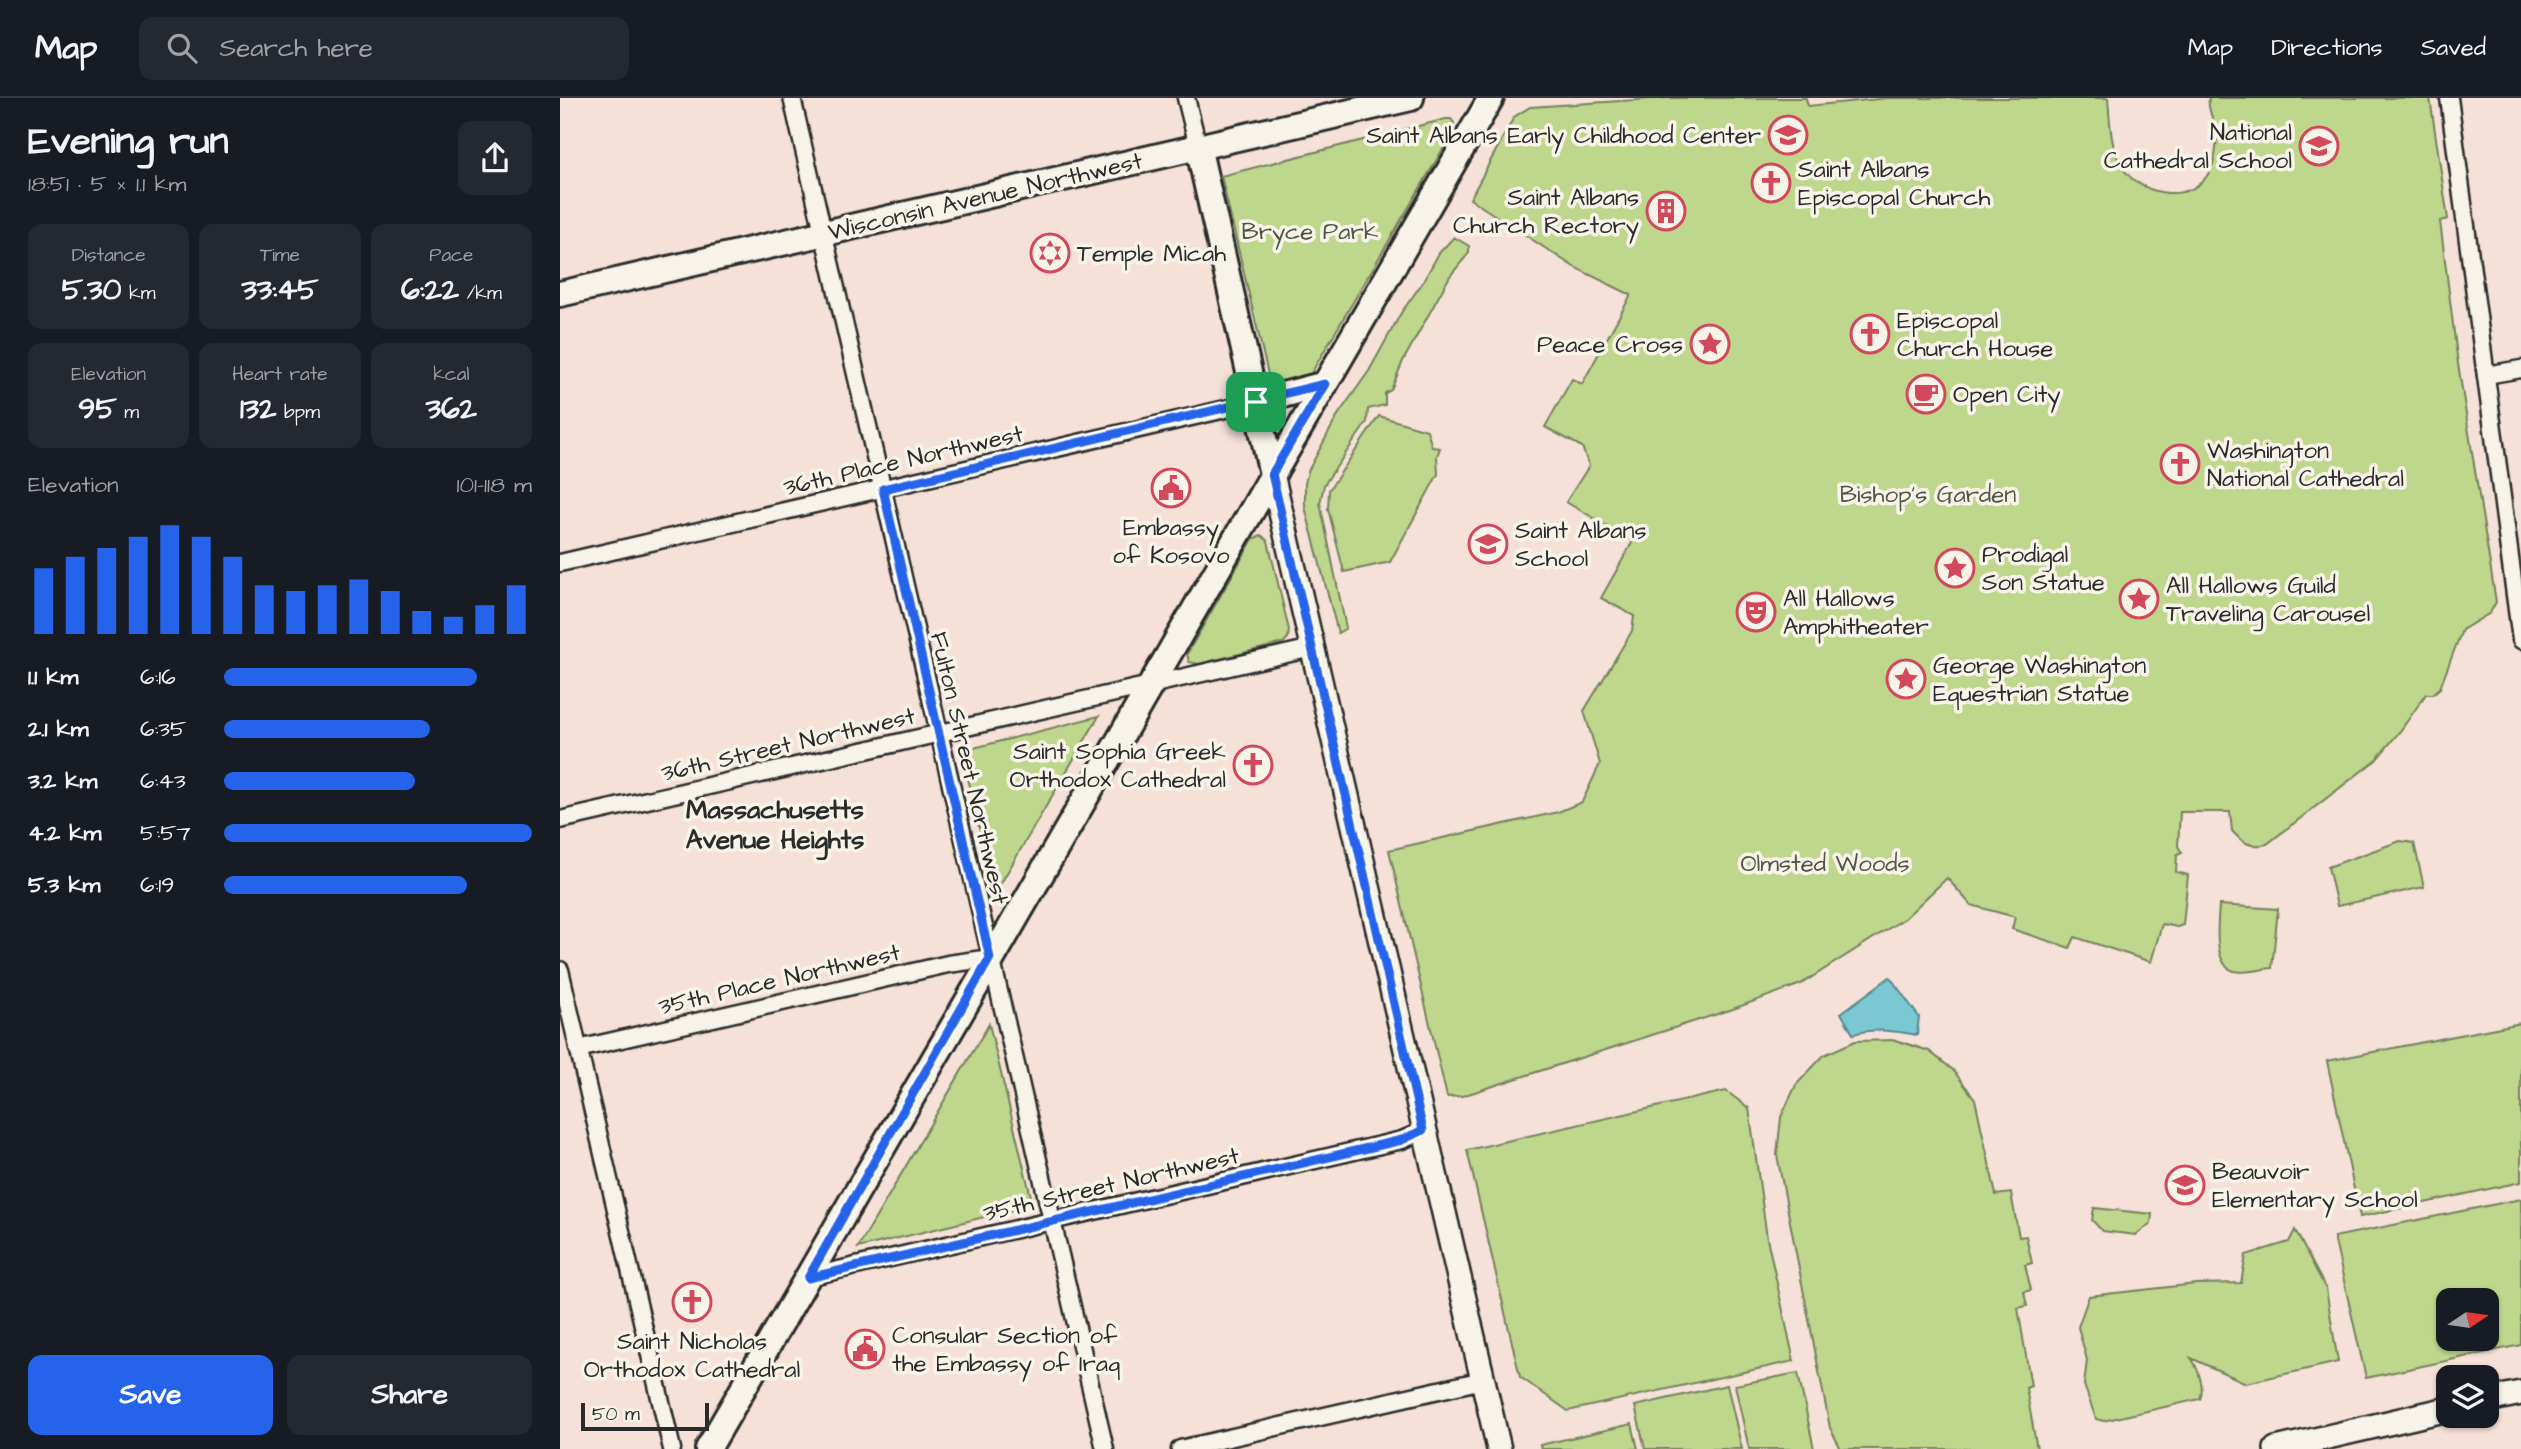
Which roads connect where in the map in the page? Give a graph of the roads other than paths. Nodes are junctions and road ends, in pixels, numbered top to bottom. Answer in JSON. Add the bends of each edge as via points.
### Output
{"nodes":[{"id":1,"x":792,"y":98,"type":"edge"},
{"id":2,"x":1186,"y":98,"type":"edge"},
{"id":3,"x":1410,"y":98,"type":"edge"},
{"id":4,"x":1491,"y":98,"type":"edge"},
{"id":5,"x":2449,"y":98,"type":"edge"},
{"id":6,"x":1198,"y":146,"type":"junction"},
{"id":7,"x":824,"y":233,"type":"junction"},
{"id":8,"x":560,"y":294,"type":"edge"},
{"id":9,"x":2521,"y":369,"type":"edge"},
{"id":10,"x":2486,"y":375,"type":"junction"},
{"id":11,"x":1325,"y":384,"type":"junction"},
{"id":12,"x":1256,"y":402,"type":"junction"},
{"id":13,"x":1272,"y":474,"type":"junction"},
{"id":14,"x":883,"y":489,"type":"junction"},
{"id":15,"x":560,"y":563,"type":"edge"},
{"id":16,"x":2521,"y":640,"type":"edge"},
{"id":17,"x":1312,"y":648,"type":"junction"},
{"id":18,"x":1150,"y":684,"type":"junction"},
{"id":19,"x":939,"y":733,"type":"junction"},
{"id":20,"x":560,"y":820,"type":"edge"},
{"id":21,"x":990,"y":958,"type":"junction"},
{"id":22,"x":560,"y":970,"type":"edge"},
{"id":23,"x":578,"y":1049,"type":"junction"},
{"id":24,"x":1423,"y":1130,"type":"junction"},
{"id":25,"x":1052,"y":1221,"type":"junction"},
{"id":26,"x":808,"y":1278,"type":"junction"},
{"id":27,"x":1483,"y":1380,"type":"junction"},
{"id":28,"x":2521,"y":1393,"type":"edge"},
{"id":29,"x":2499,"y":1398,"type":"edge"},
{"id":30,"x":2436,"y":1412,"type":"edge"},
{"id":31,"x":2291,"y":1447,"type":"edge"},
{"id":32,"x":672,"y":1449,"type":"edge"},
{"id":33,"x":708,"y":1449,"type":"edge"},
{"id":34,"x":1105,"y":1449,"type":"edge"},
{"id":35,"x":1180,"y":1449,"type":"edge"},
{"id":36,"x":1499,"y":1449,"type":"edge"}],
"edges":[{"from":1,"to":7,"type":"street","name":"Fulton Street Northwest"},
{"from":2,"to":6,"type":"street"},
{"from":3,"to":6,"type":"main road","name":"Wisconsin Avenue Northwest"},
{"from":4,"to":11,"type":"main road"},
{"from":5,"to":10,"type":"street"},
{"from":6,"to":7,"type":"main road","name":"Wisconsin Avenue Northwest"},
{"from":6,"to":12,"type":"main road"},
{"from":7,"to":8,"type":"main road","name":"Wisconsin Avenue Northwest"},
{"from":7,"to":14,"type":"street","name":"Fulton Street Northwest"},
{"from":9,"to":10,"type":"street"},
{"from":10,"to":16,"type":"street"},
{"from":11,"to":12,"type":"main road"},
{"from":11,"to":13,"type":"main road"},
{"from":12,"to":13,"type":"main road"},
{"from":12,"to":14,"type":"street","name":"36th Place Northwest"},
{"from":13,"to":17,"type":"main road"},
{"from":13,"to":18,"type":"main road"},
{"from":14,"to":15,"type":"street","name":"36th Place Northwest"},
{"from":14,"to":19,"type":"street","name":"Fulton Street Northwest"},
{"from":17,"to":18,"type":"street","name":"36th Street Northwest"},
{"from":17,"to":24,"type":"main road"},
{"from":18,"to":19,"type":"street","name":"36th Street Northwest"},
{"from":18,"to":21,"type":"main road"},
{"from":19,"to":20,"type":"street","name":"36th Street Northwest"},
{"from":19,"to":21,"type":"street","name":"Fulton Street Northwest"},
{"from":21,"to":23,"type":"street","name":"35th Place Northwest","via":[[955,962]]},
{"from":21,"to":25,"type":"street","name":"Fulton Street Northwest"},
{"from":21,"to":26,"type":"main road"},
{"from":22,"to":23,"type":"street"},
{"from":23,"to":32,"type":"street"},
{"from":24,"to":25,"type":"street","name":"35th Street Northwest","via":[[1402,1140]]},
{"from":24,"to":27,"type":"main road"},
{"from":25,"to":26,"type":"street","name":"35th Street Northwest"},
{"from":25,"to":34,"type":"street","name":"Fulton Street Northwest"},
{"from":26,"to":33,"type":"main road"},
{"from":27,"to":35,"type":"street"},
{"from":27,"to":36,"type":"main road"},
{"from":28,"to":29,"type":"main road"},
{"from":30,"to":31,"type":"main road"}]}
